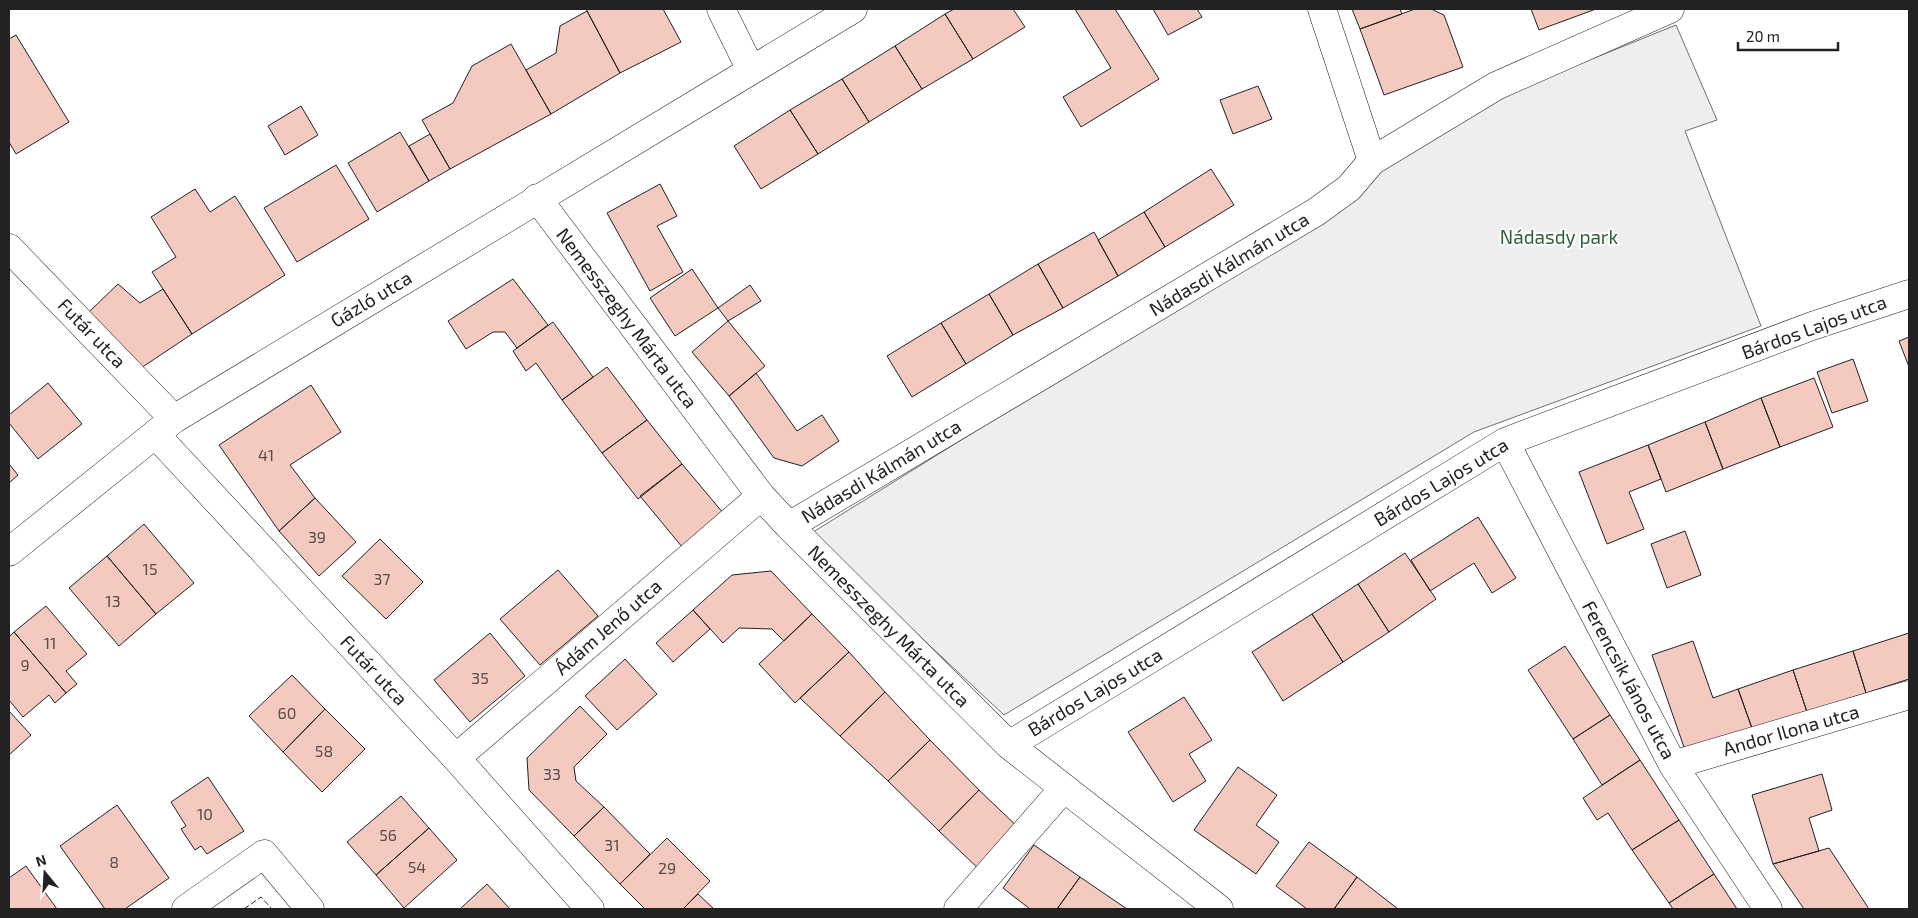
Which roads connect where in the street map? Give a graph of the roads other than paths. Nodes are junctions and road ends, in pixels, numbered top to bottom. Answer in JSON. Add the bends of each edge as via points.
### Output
{"nodes":[{"id":1,"x":721,"y":9,"type":"edge"},
{"id":2,"x":853,"y":9,"type":"edge"},
{"id":3,"x":1322,"y":9,"type":"edge"},
{"id":4,"x":1670,"y":9,"type":"edge"},
{"id":5,"x":751,"y":70,"type":"junction"},
{"id":6,"x":1372,"y":161,"type":"junction"},
{"id":7,"x":537,"y":198,"type":"junction"},
{"id":8,"x":9,"y":248,"type":"edge"},
{"id":9,"x":1909,"y":294,"type":"edge"},
{"id":10,"x":165,"y":426,"type":"junction"},
{"id":11,"x":1505,"y":442,"type":"junction"},
{"id":12,"x":761,"y":496,"type":"junction"},
{"id":13,"x":789,"y":526,"type":"junction"},
{"id":14,"x":9,"y":552,"type":"edge"},
{"id":15,"x":1909,"y":695,"type":"edge"},
{"id":16,"x":1009,"y":744,"type":"junction"},
{"id":17,"x":456,"y":758,"type":"junction"},
{"id":18,"x":1673,"y":764,"type":"junction"},
{"id":19,"x":1064,"y":788,"type":"junction"},
{"id":20,"x":186,"y":909,"type":"edge"},
{"id":21,"x":310,"y":909,"type":"edge"},
{"id":22,"x":590,"y":909,"type":"edge"},
{"id":23,"x":958,"y":909,"type":"edge"},
{"id":24,"x":1219,"y":909,"type":"edge"},
{"id":25,"x":1768,"y":909,"type":"edge"}],
"edges":[{"from":1,"to":5,"type":"street"},
{"from":2,"to":5,"type":"street","name":"Gázló utca"},
{"from":3,"to":6,"type":"street"},
{"from":4,"to":6,"type":"street","name":"Nádasdi Kálmán utca","via":[[1496,86]]},
{"from":5,"to":7,"type":"street","name":"Gázló utca"},
{"from":6,"to":13,"type":"street","name":"Nádasdi Kálmán utca","via":[[1349,188],[1316,212]]},
{"from":7,"to":10,"type":"street","name":"Gázló utca"},
{"from":7,"to":12,"type":"street","name":"Nemesszeghy Márta utca"},
{"from":8,"to":10,"type":"street","name":"Futár utca"},
{"from":9,"to":11,"type":"street","name":"Bárdos Lajos utca","via":[[1812,326]]},
{"from":10,"to":14,"type":"street","name":"Gázló utca"},
{"from":10,"to":17,"type":"street","name":"Futár utca"},
{"from":11,"to":16,"type":"street","name":"Bárdos Lajos utca"},
{"from":11,"to":18,"type":"street","name":"Ferencsik János utca"},
{"from":12,"to":13,"type":"street","name":"Nemesszeghy Márta utca"},
{"from":12,"to":17,"type":"street","name":"Ádám Jenő utca"},
{"from":13,"to":16,"type":"street","name":"Nemesszeghy Márta utca"},
{"from":15,"to":18,"type":"street","name":"Andor Ilona utca"},
{"from":16,"to":19,"type":"street","name":"Nemesszeghy Márta utca"},
{"from":17,"to":22,"type":"street","name":"Futár utca"},
{"from":18,"to":25,"type":"street","name":"Ferencsik János utca"},
{"from":19,"to":23,"type":"street"},
{"from":19,"to":24,"type":"street","name":"Nemesszeghy Márta utca"},
{"from":20,"to":21,"type":"street","via":[[264,854]]}]}
